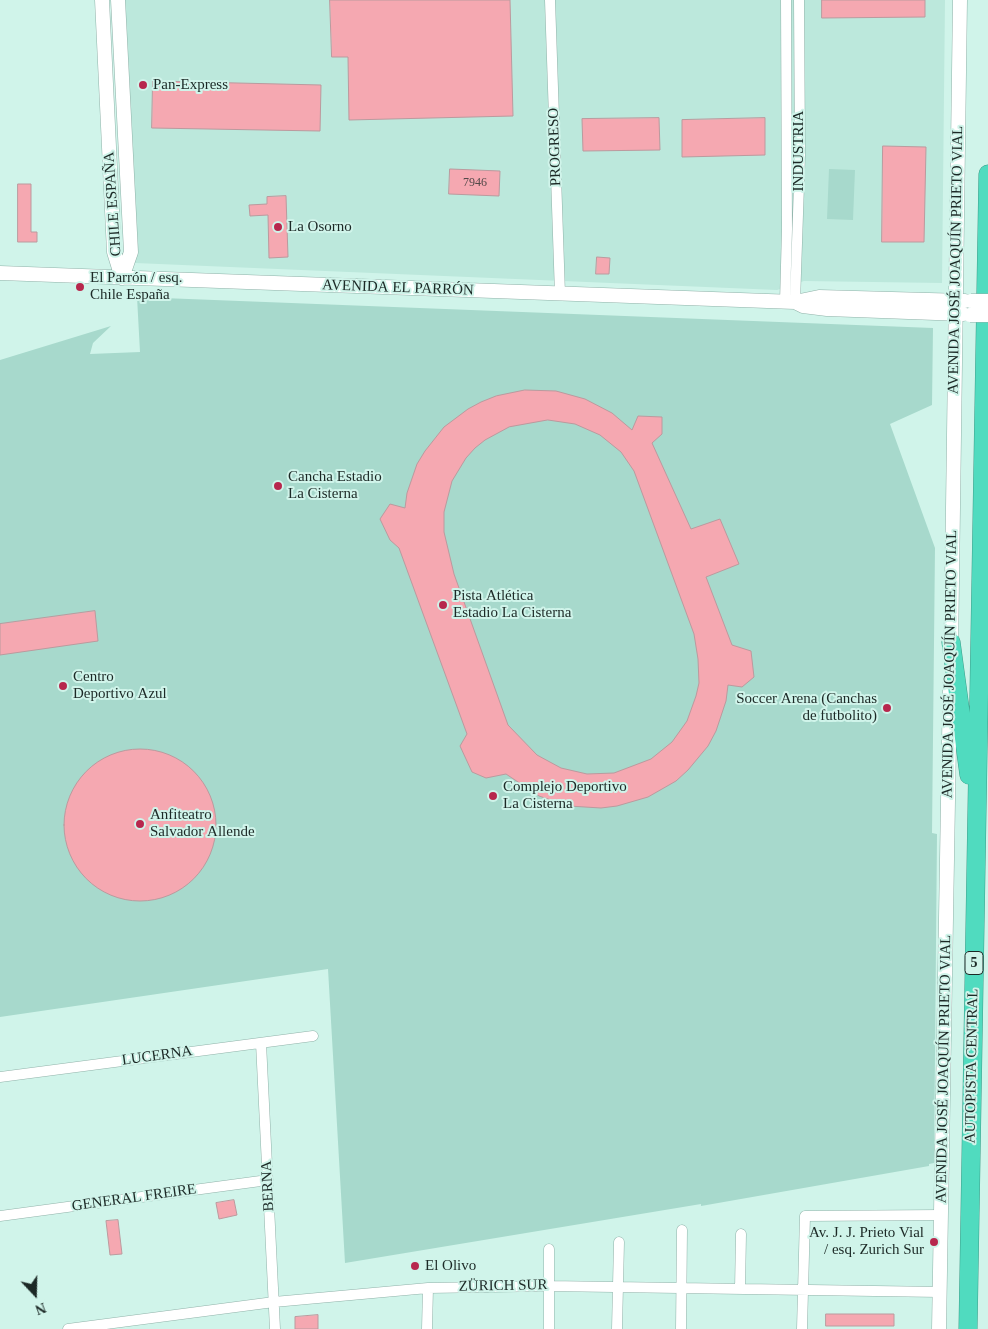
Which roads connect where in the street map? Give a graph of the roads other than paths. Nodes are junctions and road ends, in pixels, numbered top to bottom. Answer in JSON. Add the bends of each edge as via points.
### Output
{"nodes":[{"id":1,"x":102,"y":0,"type":"edge"},
{"id":2,"x":118,"y":0,"type":"edge"},
{"id":3,"x":550,"y":0,"type":"edge"},
{"id":4,"x":786,"y":0,"type":"edge"},
{"id":5,"x":798,"y":0,"type":"edge"},
{"id":6,"x":960,"y":0,"type":"edge"},
{"id":7,"x":988,"y":174,"type":"edge"},
{"id":8,"x":0,"y":273,"type":"edge"},
{"id":9,"x":122,"y":278,"type":"junction"},
{"id":10,"x":560,"y":294,"type":"junction"},
{"id":11,"x":988,"y":301,"type":"edge"},
{"id":12,"x":790,"y":302,"type":"junction"},
{"id":13,"x":956,"y":307,"type":"junction"},
{"id":14,"x":971,"y":308,"type":"junction"},
{"id":15,"x":988,"y":315,"type":"edge"},
{"id":16,"x":951,"y":642,"type":"junction"},
{"id":17,"x":977,"y":832,"type":"junction"},
{"id":18,"x":314,"y":1036,"type":"dead end"},
{"id":19,"x":261,"y":1043,"type":"junction"},
{"id":20,"x":0,"y":1077,"type":"edge"},
{"id":21,"x":268,"y":1180,"type":"junction"},
{"id":22,"x":941,"y":1215,"type":"junction"},
{"id":23,"x":0,"y":1216,"type":"edge"},
{"id":24,"x":682,"y":1230,"type":"dead end"},
{"id":25,"x":741,"y":1234,"type":"dead end"},
{"id":26,"x":619,"y":1242,"type":"dead end"},
{"id":27,"x":548,"y":1249,"type":"dead end"},
{"id":28,"x":549,"y":1286,"type":"junction"},
{"id":29,"x":618,"y":1287,"type":"junction"},
{"id":30,"x":428,"y":1288,"type":"junction"},
{"id":31,"x":681,"y":1288,"type":"junction"},
{"id":32,"x":740,"y":1289,"type":"junction"},
{"id":33,"x":803,"y":1290,"type":"junction"},
{"id":34,"x":940,"y":1292,"type":"junction"},
{"id":35,"x":274,"y":1302,"type":"junction"},
{"id":36,"x":68,"y":1329,"type":"edge"},
{"id":37,"x":275,"y":1329,"type":"edge"},
{"id":38,"x":427,"y":1329,"type":"edge"},
{"id":39,"x":549,"y":1329,"type":"edge"},
{"id":40,"x":617,"y":1329,"type":"edge"},
{"id":41,"x":681,"y":1329,"type":"edge"},
{"id":42,"x":802,"y":1329,"type":"edge"},
{"id":43,"x":939,"y":1329,"type":"edge"},
{"id":44,"x":968,"y":1329,"type":"edge"}],
"edges":[{"from":1,"to":9,"type":"main road","name":"CHILE ESPAÑA","via":[[114,252]]},
{"from":2,"to":9,"type":"main road","name":"CHILE ESPAÑA","via":[[131,252]]},
{"from":3,"to":10,"type":"street","name":"PROGRESO"},
{"from":4,"to":12,"type":"street","name":"INDUSTRIA"},
{"from":5,"to":12,"type":"street","name":"INDUSTRIA","via":[[800,155]]},
{"from":6,"to":13,"type":"main road","name":"AVENIDA JOSÉ JOAQUÍN PRIETO VIAL"},
{"from":7,"to":17,"type":"highway","name":"AUTOPISTA CENTRAL","number":"5"},
{"from":8,"to":9,"type":"main road","name":"AVENIDA EL PARRÓN"},
{"from":9,"to":10,"type":"main road","name":"AVENIDA EL PARRÓN"},
{"from":10,"to":12,"type":"main road","name":"AVENIDA EL PARRÓN"},
{"from":11,"to":14,"type":"main road","name":"AVENIDA EL PARRÓN","bridge":true},
{"from":12,"to":13,"type":"main road","name":"AVENIDA EL PARRÓN","via":[[819,297]]},
{"from":13,"to":14,"type":"main road","name":"AVENIDA EL PARRÓN"},
{"from":13,"to":16,"type":"main road","name":"AVENIDA JOSÉ JOAQUÍN PRIETO VIAL"},
{"from":14,"to":15,"type":"main road","name":"AVENIDA EL PARRÓN","bridge":true},
{"from":16,"to":17,"type":"highway"},
{"from":16,"to":22,"type":"main road","name":"AVENIDA JOSÉ JOAQUÍN PRIETO VIAL"},
{"from":17,"to":44,"type":"highway","name":"AUTOPISTA CENTRAL","number":"5"},
{"from":18,"to":19,"type":"street","name":"LUCERNA"},
{"from":19,"to":20,"type":"street","name":"LUCERNA"},
{"from":19,"to":21,"type":"street","name":"BERNA"},
{"from":21,"to":23,"type":"street","name":"GENERAL FREIRE"},
{"from":21,"to":35,"type":"street","name":"BERNA"},
{"from":22,"to":33,"type":"street","via":[[805,1216]]},
{"from":22,"to":34,"type":"main road","name":"AVENIDA JOSÉ JOAQUÍN PRIETO VIAL"},
{"from":24,"to":31,"type":"street"},
{"from":25,"to":32,"type":"street"},
{"from":26,"to":29,"type":"street"},
{"from":27,"to":28,"type":"street"},
{"from":28,"to":29,"type":"street","name":"ZÜRICH SUR"},
{"from":28,"to":30,"type":"street","name":"ZÜRICH SUR"},
{"from":28,"to":39,"type":"street"},
{"from":29,"to":31,"type":"street","name":"ZÜRICH SUR"},
{"from":29,"to":40,"type":"street"},
{"from":30,"to":35,"type":"street","name":"ZÜRICH SUR"},
{"from":30,"to":38,"type":"street"},
{"from":31,"to":32,"type":"street","name":"ZÜRICH SUR"},
{"from":31,"to":41,"type":"street"},
{"from":32,"to":33,"type":"street","name":"ZÜRICH SUR"},
{"from":33,"to":34,"type":"street","name":"ZÜRICH SUR"},
{"from":33,"to":42,"type":"street"},
{"from":34,"to":43,"type":"main road","name":"AVENIDA JOSÉ JOAQUÍN PRIETO VIAL"},
{"from":35,"to":36,"type":"street","name":"ZÜRICH SUR"},
{"from":35,"to":37,"type":"street","name":"BERNA"}]}
